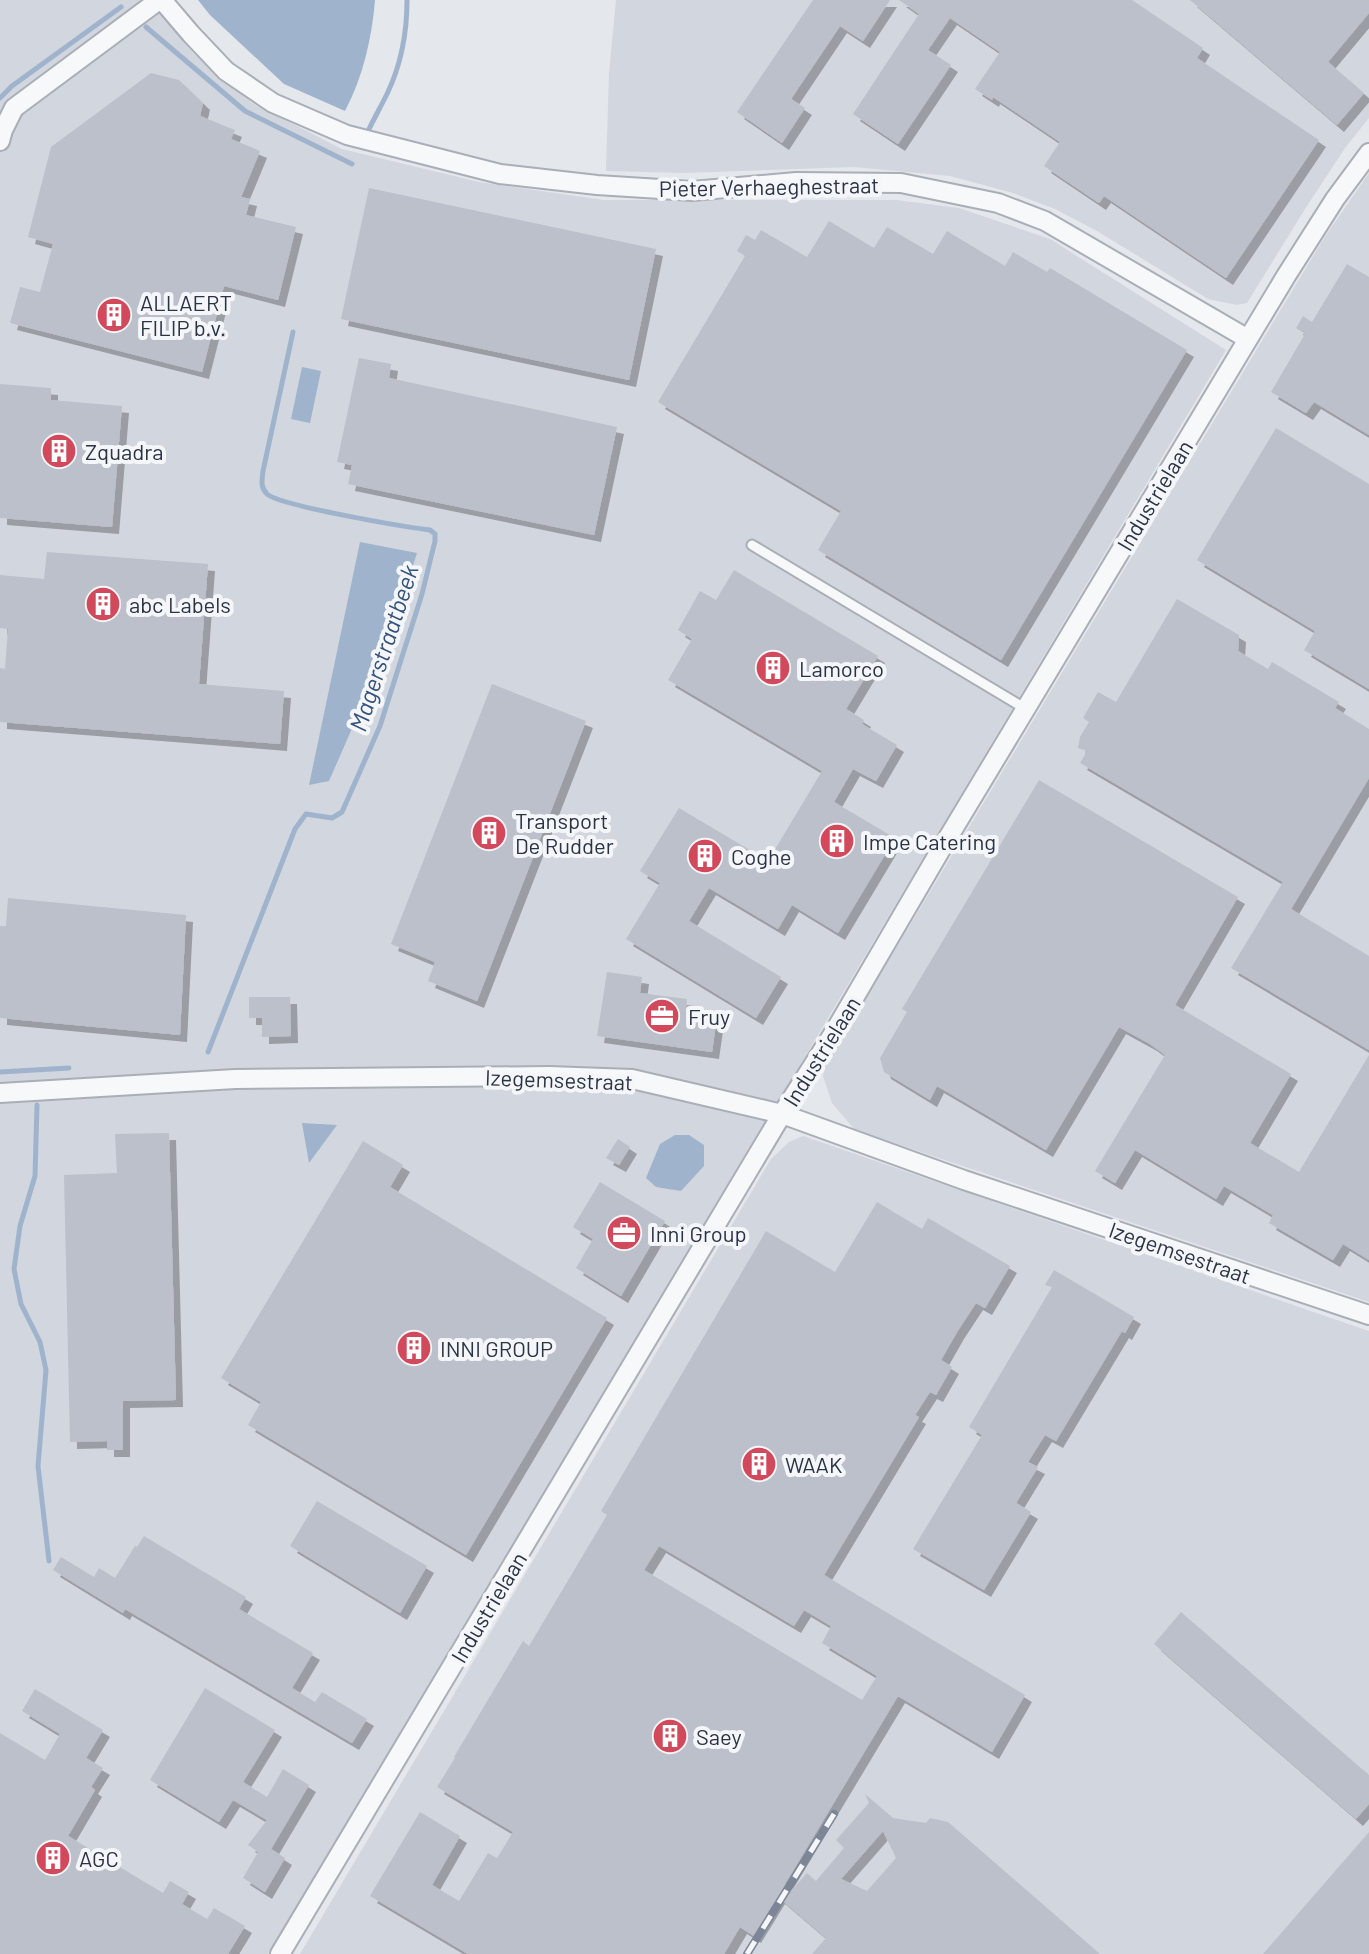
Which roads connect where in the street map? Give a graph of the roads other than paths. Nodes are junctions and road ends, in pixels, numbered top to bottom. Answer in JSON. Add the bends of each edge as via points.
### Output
{"nodes":[{"id":1,"x":160,"y":0,"type":"edge"},
{"id":2,"x":0,"y":141,"type":"edge"},
{"id":3,"x":1369,"y":153,"type":"edge"},
{"id":4,"x":1248,"y":339,"type":"junction"},
{"id":5,"x":752,"y":545,"type":"dead end"},
{"id":6,"x":1026,"y":709,"type":"junction"},
{"id":7,"x":0,"y":1093,"type":"edge"},
{"id":8,"x":782,"y":1114,"type":"junction"},
{"id":9,"x":1369,"y":1315,"type":"edge"},
{"id":10,"x":280,"y":1954,"type":"edge"}],
"edges":[{"from":1,"to":2,"type":"street","via":[[14,108]]},
{"from":1,"to":4,"type":"street","name":"Pieter Verhaeghestraat","via":[[226,71],[273,103],[347,135],[500,174],[597,185],[692,191],[796,182],[901,183],[998,203],[1045,221]]},
{"from":3,"to":4,"type":"street","name":"Industrielaan"},
{"from":4,"to":6,"type":"street","name":"Industrielaan"},
{"from":5,"to":6,"type":"lane"},
{"from":6,"to":8,"type":"street","name":"Industrielaan"},
{"from":7,"to":8,"type":"street","name":"Izegemsestraat","via":[[235,1079],[549,1076],[632,1079]]},
{"from":8,"to":9,"type":"street","name":"Izegemsestraat"},
{"from":8,"to":10,"type":"street","name":"Industrielaan"}]}
